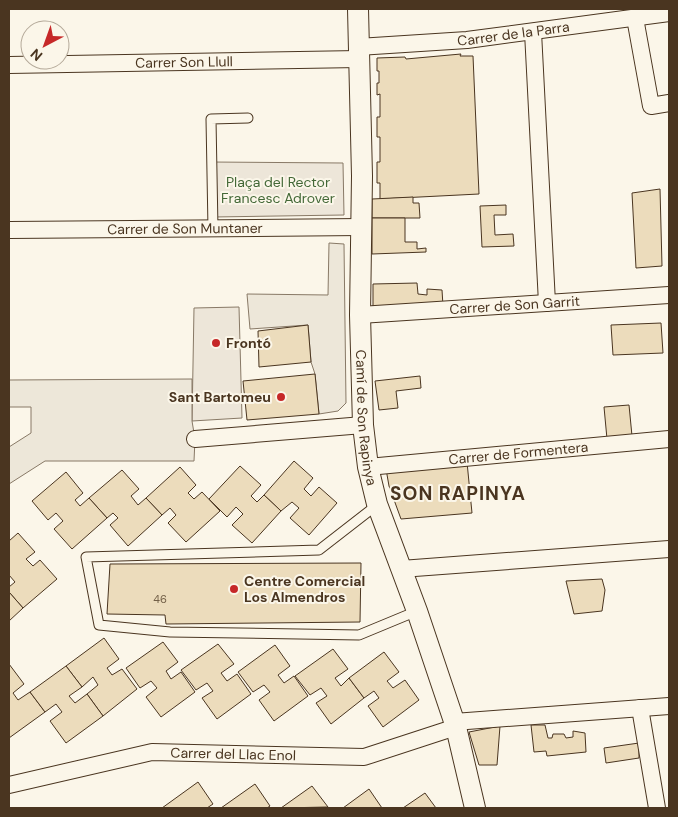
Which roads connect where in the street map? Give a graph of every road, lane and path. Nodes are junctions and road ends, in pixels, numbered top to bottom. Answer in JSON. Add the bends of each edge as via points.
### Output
{"nodes":[{"id":1,"x":358,"y":9,"type":"edge"},
{"id":2,"x":669,"y":13,"type":"edge"},
{"id":3,"x":635,"y":18,"type":"junction"},
{"id":4,"x":533,"y":32,"type":"junction"},
{"id":5,"x":358,"y":53,"type":"junction"},
{"id":6,"x":9,"y":65,"type":"edge"},
{"id":7,"x":669,"y":103,"type":"edge"},
{"id":8,"x":248,"y":118,"type":"dead end"},
{"id":9,"x":361,"y":228,"type":"junction"},
{"id":10,"x":213,"y":229,"type":"junction"},
{"id":11,"x":9,"y":230,"type":"edge"},
{"id":12,"x":669,"y":295,"type":"edge"},
{"id":13,"x":547,"y":303,"type":"junction"},
{"id":14,"x":360,"y":315,"type":"junction"},
{"id":15,"x":363,"y":425,"type":"junction"},
{"id":16,"x":196,"y":439,"type":"dead end"},
{"id":17,"x":669,"y":439,"type":"edge"},
{"id":18,"x":368,"y":467,"type":"junction"},
{"id":19,"x":377,"y":504,"type":"junction"},
{"id":20,"x":669,"y":549,"type":"edge"},
{"id":21,"x":401,"y":569,"type":"junction"},
{"id":22,"x":417,"y":611,"type":"junction"},
{"id":23,"x":669,"y":706,"type":"edge"},
{"id":24,"x":640,"y":708,"type":"junction"},
{"id":25,"x":455,"y":724,"type":"junction"},
{"id":26,"x":9,"y":785,"type":"edge"},
{"id":27,"x":475,"y":808,"type":"edge"},
{"id":28,"x":657,"y":808,"type":"edge"}],
"edges":[{"from":1,"to":5,"type":"street","name":"Camí de Son Rapinya"},
{"from":2,"to":3,"type":"street","name":"Carrer de la Parra"},
{"from":3,"to":4,"type":"street","name":"Carrer de la Parra"},
{"from":3,"to":7,"type":"street","via":[[651,106]]},
{"from":4,"to":5,"type":"street","name":"Carrer de la Parra"},
{"from":4,"to":13,"type":"street"},
{"from":5,"to":6,"type":"street","name":"Carrer Son Llull"},
{"from":5,"to":9,"type":"street","name":"Camí de Son Rapinya"},
{"from":8,"to":10,"type":"lane","via":[[211,119]]},
{"from":9,"to":10,"type":"street","name":"Carrer de Son Muntaner"},
{"from":9,"to":14,"type":"street","name":"Camí de Son Rapinya"},
{"from":10,"to":11,"type":"street","name":"Carrer de Son Muntaner"},
{"from":12,"to":13,"type":"street","name":"Carrer de Son Garrit"},
{"from":13,"to":14,"type":"street","name":"Carrer de Son Garrit"},
{"from":14,"to":15,"type":"street","name":"Camí de Son Rapinya"},
{"from":15,"to":16,"type":"street"},
{"from":15,"to":18,"type":"street","name":"Camí de Son Rapinya"},
{"from":17,"to":18,"type":"street","name":"Carrer de Formentera"},
{"from":18,"to":19,"type":"street","name":"Camí de Son Rapinya"},
{"from":19,"to":21,"type":"street","name":"Camí de Son Rapinya"},
{"from":19,"to":22,"type":"lane","via":[[319,550],[86,557],[99,625],[170,632],[360,635]]},
{"from":20,"to":21,"type":"street"},
{"from":21,"to":22,"type":"street","name":"Camí de Son Rapinya"},
{"from":22,"to":25,"type":"street","name":"Camí de Son Rapinya"},
{"from":23,"to":24,"type":"street","name":"Carrer del Llac Enol"},
{"from":24,"to":25,"type":"street","name":"Carrer del Llac Enol"},
{"from":24,"to":28,"type":"street"},
{"from":25,"to":26,"type":"street","name":"Carrer del Llac Enol","via":[[364,757],[152,752]]},
{"from":25,"to":27,"type":"street","name":"Camí de Son Rapinya"}]}
